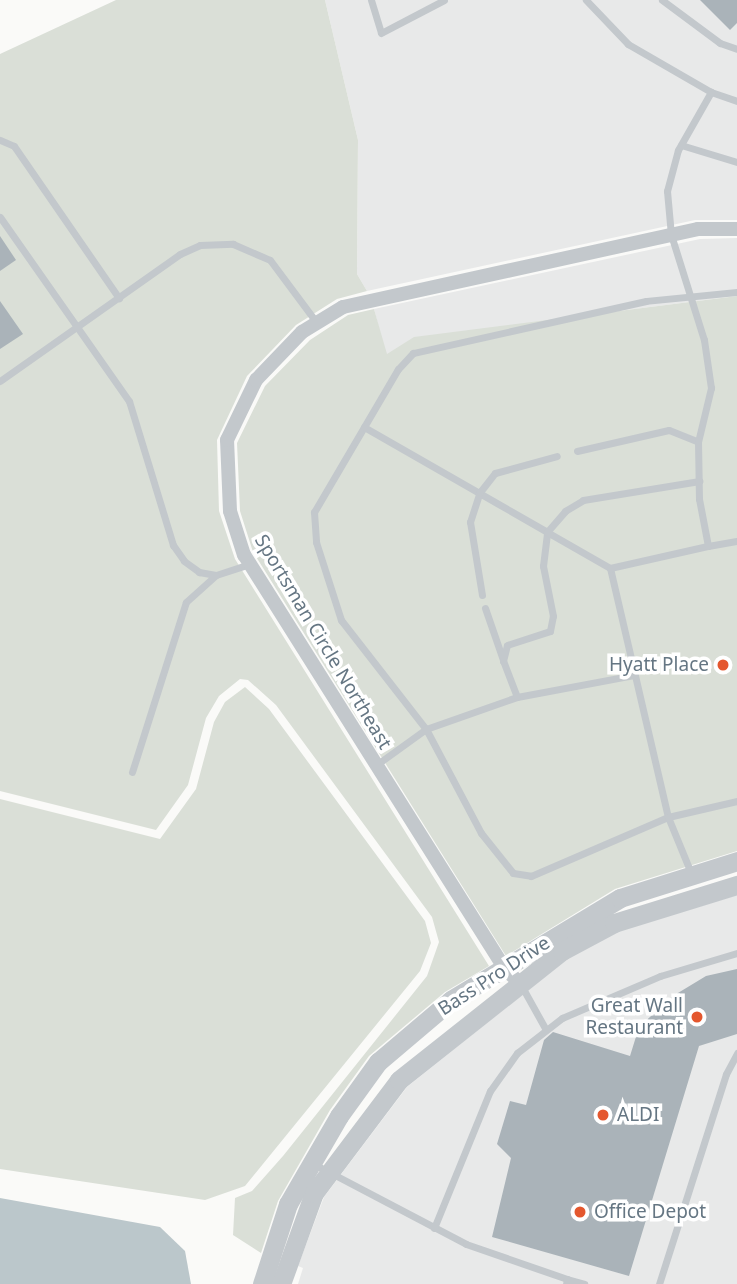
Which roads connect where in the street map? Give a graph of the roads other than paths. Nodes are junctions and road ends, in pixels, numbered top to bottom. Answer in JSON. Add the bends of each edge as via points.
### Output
{"nodes":[{"id":1,"x":371,"y":0,"type":"edge"},
{"id":2,"x":444,"y":0,"type":"edge"},
{"id":3,"x":586,"y":0,"type":"edge"},
{"id":4,"x":662,"y":0,"type":"edge"},
{"id":5,"x":737,"y":49,"type":"edge"},
{"id":6,"x":711,"y":92,"type":"junction"},
{"id":7,"x":737,"y":101,"type":"edge"},
{"id":8,"x":0,"y":140,"type":"edge"},
{"id":9,"x":681,"y":145,"type":"junction"},
{"id":10,"x":737,"y":162,"type":"edge"},
{"id":11,"x":0,"y":217,"type":"edge"},
{"id":12,"x":737,"y":229,"type":"edge"},
{"id":13,"x":671,"y":235,"type":"junction"},
{"id":14,"x":737,"y":292,"type":"edge"},
{"id":15,"x":689,"y":295,"type":"junction"},
{"id":16,"x":119,"y":298,"type":"junction"},
{"id":17,"x":317,"y":323,"type":"junction"},
{"id":18,"x":78,"y":327,"type":"junction"},
{"id":19,"x":0,"y":381,"type":"edge"},
{"id":20,"x":364,"y":427,"type":"junction"},
{"id":21,"x":698,"y":442,"type":"junction"},
{"id":22,"x":577,"y":451,"type":"dead end"},
{"id":23,"x":557,"y":456,"type":"dead end"},
{"id":24,"x":699,"y":481,"type":"junction"},
{"id":25,"x":481,"y":492,"type":"junction"},
{"id":26,"x":547,"y":533,"type":"junction"},
{"id":27,"x":737,"y":541,"type":"edge"},
{"id":28,"x":708,"y":546,"type":"junction"},
{"id":29,"x":249,"y":564,"type":"junction"},
{"id":30,"x":610,"y":568,"type":"junction"},
{"id":31,"x":216,"y":575,"type":"junction"},
{"id":32,"x":482,"y":595,"type":"dead end"},
{"id":33,"x":485,"y":608,"type":"dead end"},
{"id":34,"x":503,"y":662,"type":"junction"},
{"id":35,"x":635,"y":675,"type":"junction"},
{"id":36,"x":517,"y":697,"type":"junction"},
{"id":37,"x":426,"y":729,"type":"junction"},
{"id":38,"x":375,"y":766,"type":"junction"},
{"id":39,"x":132,"y":772,"type":"dead end"},
{"id":40,"x":737,"y":802,"type":"edge"},
{"id":41,"x":668,"y":817,"type":"junction"},
{"id":42,"x":737,"y":861,"type":"edge"},
{"id":43,"x":691,"y":873,"type":"junction"},
{"id":44,"x":737,"y":885,"type":"edge"},
{"id":45,"x":737,"y":953,"type":"edge"},
{"id":46,"x":505,"y":969,"type":"junction"},
{"id":47,"x":521,"y":984,"type":"junction"},
{"id":48,"x":546,"y":1030,"type":"junction"},
{"id":49,"x":737,"y":1053,"type":"edge"},
{"id":50,"x":312,"y":1163,"type":"junction"},
{"id":51,"x":330,"y":1170,"type":"junction"},
{"id":52,"x":434,"y":1228,"type":"junction"},
{"id":53,"x":567,"y":1281,"type":"edge"},
{"id":54,"x":262,"y":1284,"type":"edge"},
{"id":55,"x":281,"y":1284,"type":"edge"},
{"id":56,"x":584,"y":1284,"type":"edge"},
{"id":57,"x":659,"y":1284,"type":"edge"}],
"edges":[{"from":1,"to":2,"type":"lane","via":[[381,33]]},
{"from":3,"to":6,"type":"lane","via":[[628,44]]},
{"from":4,"to":5,"type":"lane","via":[[720,43]]},
{"from":6,"to":7,"type":"lane"},
{"from":6,"to":9,"type":"lane"},
{"from":8,"to":16,"type":"lane","via":[[14,146]]},
{"from":9,"to":10,"type":"lane"},
{"from":9,"to":13,"type":"lane","via":[[667,191]]},
{"from":11,"to":18,"type":"lane"},
{"from":12,"to":13,"type":"street","name":"Sportsman Circle Northeast"},
{"from":13,"to":15,"type":"lane"},
{"from":13,"to":17,"type":"street","name":"Sportsman Circle Northeast","via":[[343,306]]},
{"from":14,"to":15,"type":"lane"},
{"from":15,"to":20,"type":"lane","via":[[414,354],[398,369]]},
{"from":15,"to":21,"type":"lane","via":[[704,340],[711,388]]},
{"from":16,"to":17,"type":"lane","via":[[180,254],[200,245],[233,244],[270,260]]},
{"from":16,"to":18,"type":"lane"},
{"from":17,"to":29,"type":"street","name":"Sportsman Circle Northeast","via":[[256,380],[227,440],[230,511]]},
{"from":18,"to":19,"type":"lane"},
{"from":18,"to":31,"type":"lane","via":[[129,401],[173,545],[199,572]]},
{"from":20,"to":25,"type":"lane"},
{"from":20,"to":37,"type":"lane","via":[[314,513],[316,542],[341,620]]},
{"from":21,"to":22,"type":"lane","via":[[669,430]]},
{"from":21,"to":24,"type":"lane"},
{"from":23,"to":25,"type":"lane","via":[[495,473]]},
{"from":24,"to":26,"type":"lane","via":[[583,500],[565,511]]},
{"from":24,"to":28,"type":"lane"},
{"from":25,"to":26,"type":"lane"},
{"from":25,"to":32,"type":"lane","via":[[470,522]]},
{"from":26,"to":30,"type":"lane"},
{"from":26,"to":34,"type":"lane","via":[[543,566],[553,616],[550,631],[507,645]]},
{"from":27,"to":28,"type":"lane"},
{"from":28,"to":30,"type":"lane"},
{"from":29,"to":31,"type":"lane"},
{"from":29,"to":38,"type":"street","name":"Sportsman Circle Northeast"},
{"from":30,"to":35,"type":"lane"},
{"from":31,"to":39,"type":"lane","via":[[186,602]]},
{"from":33,"to":34,"type":"lane"},
{"from":34,"to":36,"type":"lane"},
{"from":35,"to":36,"type":"lane"},
{"from":35,"to":41,"type":"lane"},
{"from":36,"to":37,"type":"lane"},
{"from":37,"to":38,"type":"lane"},
{"from":37,"to":41,"type":"lane","via":[[481,833],[513,873],[531,876]]},
{"from":38,"to":46,"type":"street","name":"Sportsman Circle Northeast"},
{"from":40,"to":41,"type":"lane"},
{"from":41,"to":43,"type":"lane"},
{"from":42,"to":43,"type":"street","name":"Bass Pro Drive"},
{"from":43,"to":46,"type":"street","name":"Bass Pro Drive","via":[[620,898]]},
{"from":44,"to":47,"type":"street","name":"Bass Pro Drive","via":[[614,923],[562,951]]},
{"from":45,"to":48,"type":"lane","via":[[660,976],[562,1018]]},
{"from":46,"to":47,"type":"street","name":"Sportsman Circle Northeast"},
{"from":46,"to":50,"type":"street","name":"Bass Pro Drive","via":[[451,1000],[378,1062]]},
{"from":47,"to":48,"type":"lane"},
{"from":47,"to":51,"type":"street","name":"Bass Pro Drive","via":[[399,1080]]},
{"from":48,"to":52,"type":"lane","via":[[517,1053],[490,1091]]},
{"from":49,"to":57,"type":"lane","via":[[726,1074]]},
{"from":50,"to":51,"type":"lane"},
{"from":50,"to":54,"type":"street","name":"Bass Pro Drive","via":[[288,1204]]},
{"from":51,"to":52,"type":"lane"},
{"from":51,"to":55,"type":"street","name":"Bass Pro Drive","via":[[314,1193]]},
{"from":52,"to":53,"type":"lane"},
{"from":53,"to":56,"type":"lane"}]}
